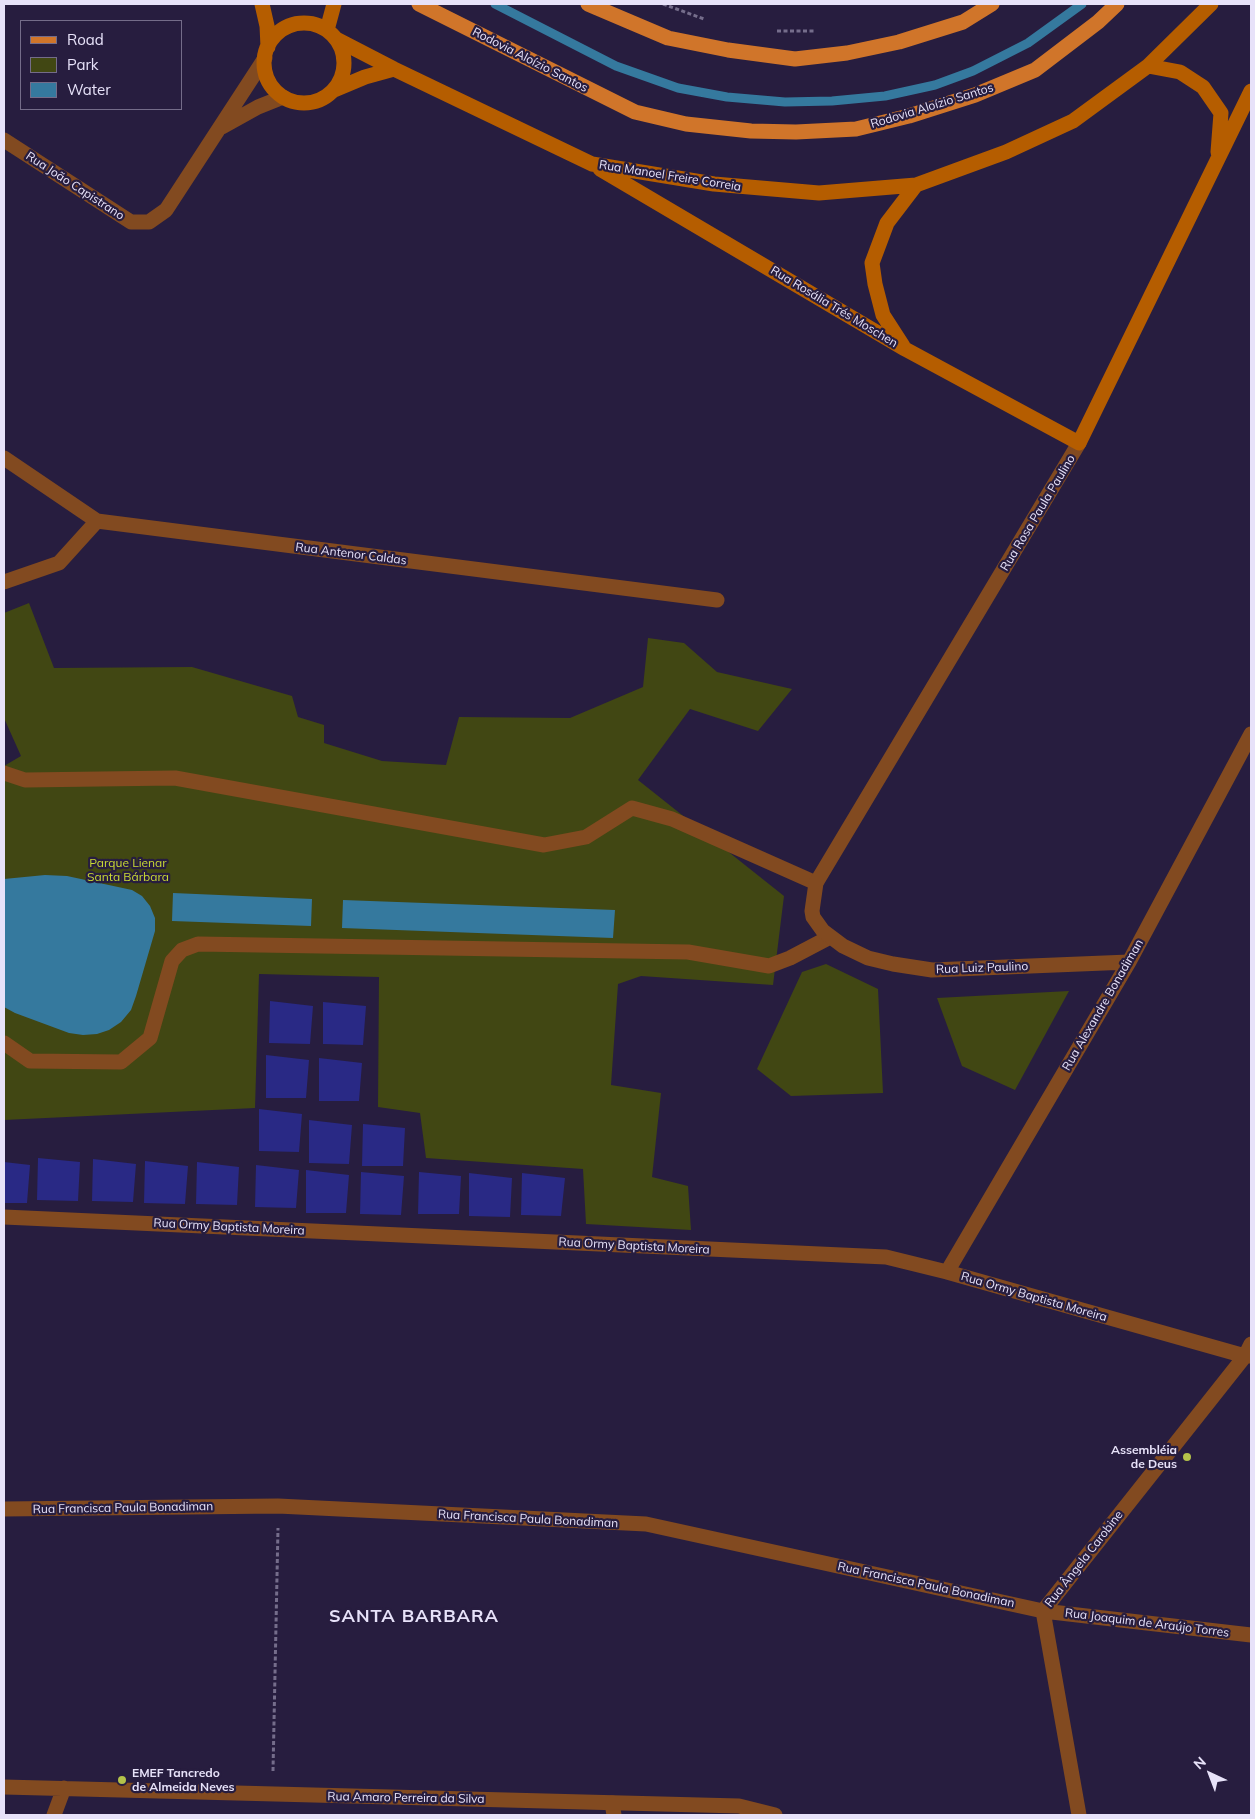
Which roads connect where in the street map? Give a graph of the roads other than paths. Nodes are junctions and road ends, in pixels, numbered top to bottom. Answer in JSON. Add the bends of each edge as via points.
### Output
{"nodes":[{"id":1,"x":262,"y":4,"type":"edge"},
{"id":2,"x":334,"y":4,"type":"edge"},
{"id":3,"x":419,"y":4,"type":"edge"},
{"id":4,"x":588,"y":4,"type":"edge"},
{"id":5,"x":992,"y":4,"type":"edge"},
{"id":6,"x":1117,"y":4,"type":"edge"},
{"id":7,"x":1211,"y":4,"type":"edge"},
{"id":8,"x":598,"y":8,"type":"edge"},
{"id":9,"x":331,"y":35,"type":"junction"},
{"id":10,"x":266,"y":52,"type":"junction"},
{"id":11,"x":1148,"y":66,"type":"junction"},
{"id":12,"x":394,"y":69,"type":"junction"},
{"id":13,"x":334,"y":90,"type":"junction"},
{"id":14,"x":1251,"y":91,"type":"edge"},
{"id":15,"x":283,"y":97,"type":"junction"},
{"id":16,"x":220,"y":128,"type":"junction"},
{"id":17,"x":4,"y":140,"type":"edge"},
{"id":18,"x":1218,"y":158,"type":"junction"},
{"id":19,"x":592,"y":164,"type":"junction"},
{"id":20,"x":916,"y":185,"type":"junction"},
{"id":21,"x":905,"y":349,"type":"junction"},
{"id":22,"x":1079,"y":443,"type":"junction"},
{"id":23,"x":4,"y":458,"type":"edge"},
{"id":24,"x":97,"y":521,"type":"junction"},
{"id":25,"x":4,"y":582,"type":"edge"},
{"id":26,"x":717,"y":600,"type":"dead end"},
{"id":27,"x":1251,"y":734,"type":"edge"},
{"id":28,"x":4,"y":773,"type":"edge"},
{"id":29,"x":816,"y":883,"type":"junction"},
{"id":30,"x":817,"y":923,"type":"joint"},
{"id":31,"x":830,"y":936,"type":"junction"},
{"id":32,"x":1129,"y":962,"type":"junction"},
{"id":33,"x":4,"y":1043,"type":"edge"},
{"id":34,"x":4,"y":1217,"type":"edge"},
{"id":35,"x":947,"y":1272,"type":"junction"},
{"id":36,"x":1249,"y":1352,"type":"edge"},
{"id":37,"x":4,"y":1509,"type":"edge"},
{"id":38,"x":1043,"y":1610,"type":"junction"},
{"id":39,"x":1251,"y":1635,"type":"edge"},
{"id":40,"x":4,"y":1788,"type":"edge"},
{"id":41,"x":64,"y":1788,"type":"junction"},
{"id":42,"x":613,"y":1809,"type":"edge"},
{"id":43,"x":54,"y":1815,"type":"edge"},
{"id":44,"x":775,"y":1815,"type":"edge"},
{"id":45,"x":1079,"y":1815,"type":"edge"}],
"edges":[{"from":1,"to":10,"type":"street","via":[[267,26]]},
{"from":2,"to":9,"type":"street"},
{"from":3,"to":6,"type":"main road","name":"Rodovia Aloízio Santos","via":[[635,112],[686,124],[796,132],[856,129],[975,95],[1034,70]]},
{"from":4,"to":8,"type":"main road"},
{"from":5,"to":8,"type":"main road","via":[[963,22],[899,42],[795,59],[668,38]]},
{"from":7,"to":11,"type":"street","name":"Rua Manoel Freire Correia"},
{"from":9,"to":10,"type":"street","via":[[314,24],[300,23],[287,27],[276,36]]},
{"from":9,"to":12,"type":"street","name":"Rua Manoel Freire Correia"},
{"from":9,"to":13,"type":"street","via":[[343,52],[344,65]]},
{"from":10,"to":15,"type":"street","via":[[266,73],[272,87]]},
{"from":10,"to":16,"type":"street","name":"Rua João Capistrano"},
{"from":11,"to":18,"type":"street","via":[[1180,72],[1204,87],[1221,113]]},
{"from":11,"to":20,"type":"street","name":"Rua Manoel Freire Correia","via":[[1073,121],[1006,152]]},
{"from":12,"to":13,"type":"street"},
{"from":12,"to":19,"type":"street","name":"Rua Manoel Freire Correia"},
{"from":13,"to":15,"type":"street","via":[[323,99],[310,103]]},
{"from":14,"to":18,"type":"street","name":"Rua Rosa Paula Paulino"},
{"from":15,"to":16,"type":"street","name":"Rua João Capistrano"},
{"from":16,"to":17,"type":"street","name":"Rua João Capistrano","via":[[166,210],[149,222],[131,222]]},
{"from":18,"to":22,"type":"street","name":"Rua Rosa Paula Paulino"},
{"from":19,"to":20,"type":"street","name":"Rua Manoel Freire Correia","via":[[714,184],[819,193]]},
{"from":19,"to":21,"type":"street","name":"Rua Rosália Trés Moschen"},
{"from":20,"to":21,"type":"street","via":[[887,223],[872,263],[883,315]]},
{"from":21,"to":22,"type":"street","name":"Rua Rosália Trés Moschen"},
{"from":22,"to":29,"type":"street","name":"Rua Rosa Paula Paulino"},
{"from":23,"to":24,"type":"street","name":"Rua Antenor Caldas"},
{"from":24,"to":25,"type":"street","via":[[59,563]]},
{"from":24,"to":26,"type":"street","name":"Rua Antenor Caldas"},
{"from":27,"to":32,"type":"street","name":"Rua Alexandre Bonadiman"},
{"from":28,"to":29,"type":"street","via":[[25,780],[175,778],[544,846],[586,837],[632,808],[672,819]]},
{"from":29,"to":30,"type":"street","name":"Rua Rosa Paula Paulino","via":[[812,911]]},
{"from":30,"to":31,"type":"street","name":"Rua Luiz Paulino"},
{"from":31,"to":32,"type":"street","name":"Rua Luiz Paulino","via":[[868,958],[932,970]]},
{"from":31,"to":33,"type":"street","via":[[769,966],[688,952],[198,944],[182,950],[172,961],[150,1038],[121,1062],[30,1061]]},
{"from":32,"to":35,"type":"street","name":"Rua Alexandre Bonadiman"},
{"from":34,"to":35,"type":"street","name":"Rua Ormy Baptista Moreira","via":[[886,1257]]},
{"from":35,"to":36,"type":"street","name":"Rua Ormy Baptista Moreira"},
{"from":36,"to":38,"type":"street","name":"Rua Ângela Carobine"},
{"from":37,"to":38,"type":"street","name":"Rua Francisca Paula Bonadiman","via":[[278,1506],[646,1524]]},
{"from":38,"to":39,"type":"street","name":"Rua Joaquim de Araújo Torres"},
{"from":38,"to":45,"type":"street","name":"Rua Ângela Carobine"},
{"from":40,"to":41,"type":"street","name":"Rua Amaro Perreira da Silva"},
{"from":41,"to":42,"type":"street","name":"Rua Amaro Perreira da Silva"},
{"from":41,"to":43,"type":"street"},
{"from":42,"to":44,"type":"street","name":"Rua Amaro Perreira da Silva","via":[[739,1806]]}]}
